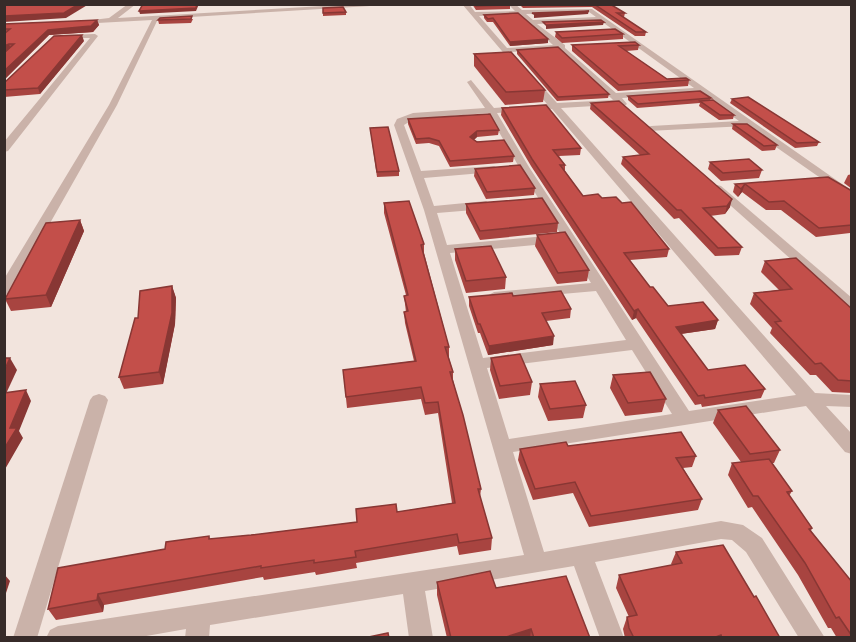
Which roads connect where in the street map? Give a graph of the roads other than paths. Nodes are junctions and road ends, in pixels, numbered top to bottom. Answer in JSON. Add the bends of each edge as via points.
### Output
{"nodes":[{"id":1,"x":133,"y":4,"type":"edge"},
{"id":2,"x":400,"y":4,"type":"edge"},
{"id":3,"x":515,"y":8,"type":"edge"},
{"id":4,"x":469,"y":9,"type":"edge"},
{"id":5,"x":156,"y":18,"type":"junction"},
{"id":6,"x":602,"y":19,"type":"junction"},
{"id":7,"x":110,"y":21,"type":"junction"},
{"id":8,"x":75,"y":22,"type":"edge"},
{"id":9,"x":87,"y":22,"type":"junction"},
{"id":10,"x":530,"y":22,"type":"junction"},
{"id":11,"x":618,"y":29,"type":"junction"},
{"id":12,"x":607,"y":30,"type":"edge"},
{"id":13,"x":74,"y":36,"type":"junction"},
{"id":14,"x":53,"y":38,"type":"edge"},
{"id":15,"x":637,"y":43,"type":"junction"},
{"id":16,"x":625,"y":44,"type":"edge"},
{"id":17,"x":562,"y":47,"type":"junction"},
{"id":18,"x":505,"y":50,"type":"junction"},
{"id":19,"x":471,"y":82,"type":"dead end"},
{"id":20,"x":704,"y":90,"type":"junction"},
{"id":21,"x":617,"y":99,"type":"junction"},
{"id":22,"x":555,"y":106,"type":"junction"},
{"id":23,"x":491,"y":110,"type":"junction"},
{"id":24,"x":643,"y":122,"type":"junction"},
{"id":25,"x":749,"y":123,"type":"junction"},
{"id":26,"x":667,"y":143,"type":"edge"},
{"id":27,"x":4,"y":149,"type":"edge"},
{"id":28,"x":512,"y":168,"type":"junction"},
{"id":29,"x":418,"y":175,"type":"junction"},
{"id":30,"x":825,"y":179,"type":"junction"},
{"id":31,"x":803,"y":181,"type":"edge"},
{"id":32,"x":738,"y":185,"type":"edge"},
{"id":33,"x":852,"y":197,"type":"edge"},
{"id":34,"x":499,"y":204,"type":"edge"},
{"id":35,"x":430,"y":210,"type":"junction"},
{"id":36,"x":570,"y":237,"type":"junction"},
{"id":37,"x":441,"y":250,"type":"junction"},
{"id":38,"x":602,"y":286,"type":"junction"},
{"id":39,"x":4,"y":292,"type":"edge"},
{"id":40,"x":470,"y":299,"type":"junction"},
{"id":41,"x":852,"y":306,"type":"edge"},
{"id":42,"x":636,"y":344,"type":"junction"},
{"id":43,"x":478,"y":364,"type":"junction"},
{"id":44,"x":809,"y":399,"type":"junction"},
{"id":45,"x":99,"y":400,"type":"dead end"},
{"id":46,"x":852,"y":401,"type":"edge"},
{"id":47,"x":684,"y":418,"type":"junction"},
{"id":48,"x":503,"y":447,"type":"junction"},
{"id":49,"x":852,"y":447,"type":"edge"},
{"id":50,"x":581,"y":555,"type":"junction"},
{"id":51,"x":537,"y":563,"type":"junction"},
{"id":52,"x":412,"y":582,"type":"junction"},
{"id":53,"x":199,"y":626,"type":"edge"},
{"id":54,"x":25,"y":638,"type":"edge"},
{"id":55,"x":58,"y":638,"type":"edge"},
{"id":56,"x":422,"y":638,"type":"edge"},
{"id":57,"x":612,"y":638,"type":"edge"},
{"id":58,"x":813,"y":638,"type":"edge"}],
"edges":[{"from":1,"to":7,"type":"street"},
{"from":2,"to":5,"type":"street"},
{"from":3,"to":4,"type":"street"},
{"from":3,"to":6,"type":"street","via":[[585,9]]},
{"from":3,"to":10,"type":"street"},
{"from":4,"to":18,"type":"street"},
{"from":5,"to":7,"type":"street"},
{"from":5,"to":39,"type":"street","via":[[113,105]]},
{"from":6,"to":10,"type":"street"},
{"from":6,"to":11,"type":"street"},
{"from":7,"to":9,"type":"street"},
{"from":8,"to":9,"type":"street"},
{"from":9,"to":13,"type":"street"},
{"from":10,"to":17,"type":"street"},
{"from":11,"to":12,"type":"street"},
{"from":11,"to":15,"type":"street"},
{"from":13,"to":14,"type":"street"},
{"from":13,"to":27,"type":"street","via":[[95,36]]},
{"from":15,"to":16,"type":"street"},
{"from":15,"to":20,"type":"street"},
{"from":17,"to":18,"type":"street"},
{"from":17,"to":21,"type":"street"},
{"from":18,"to":22,"type":"street"},
{"from":19,"to":23,"type":"street"},
{"from":20,"to":21,"type":"street"},
{"from":20,"to":25,"type":"street"},
{"from":21,"to":22,"type":"street"},
{"from":21,"to":24,"type":"street"},
{"from":22,"to":23,"type":"street"},
{"from":22,"to":44,"type":"street"},
{"from":23,"to":28,"type":"street"},
{"from":23,"to":29,"type":"street","via":[[412,116],[400,121]]},
{"from":24,"to":25,"type":"street"},
{"from":24,"to":26,"type":"street"},
{"from":25,"to":30,"type":"street"},
{"from":28,"to":29,"type":"street"},
{"from":28,"to":36,"type":"street"},
{"from":29,"to":35,"type":"street"},
{"from":30,"to":31,"type":"street"},
{"from":30,"to":33,"type":"street"},
{"from":32,"to":41,"type":"street","via":[[712,183]]},
{"from":34,"to":35,"type":"street"},
{"from":35,"to":37,"type":"street"},
{"from":36,"to":37,"type":"street"},
{"from":36,"to":38,"type":"street"},
{"from":37,"to":40,"type":"street"},
{"from":38,"to":40,"type":"street"},
{"from":38,"to":42,"type":"street"},
{"from":40,"to":43,"type":"street"},
{"from":42,"to":43,"type":"street"},
{"from":42,"to":47,"type":"street"},
{"from":43,"to":48,"type":"street"},
{"from":44,"to":46,"type":"street"},
{"from":44,"to":47,"type":"street"},
{"from":44,"to":49,"type":"street"},
{"from":45,"to":54,"type":"street"},
{"from":47,"to":48,"type":"street"},
{"from":48,"to":51,"type":"street"},
{"from":50,"to":51,"type":"street"},
{"from":50,"to":57,"type":"street"},
{"from":50,"to":58,"type":"street","via":[[721,530],[736,531],[754,544]]},
{"from":51,"to":52,"type":"street"},
{"from":52,"to":53,"type":"street"},
{"from":52,"to":56,"type":"street"},
{"from":53,"to":55,"type":"street"}]}
